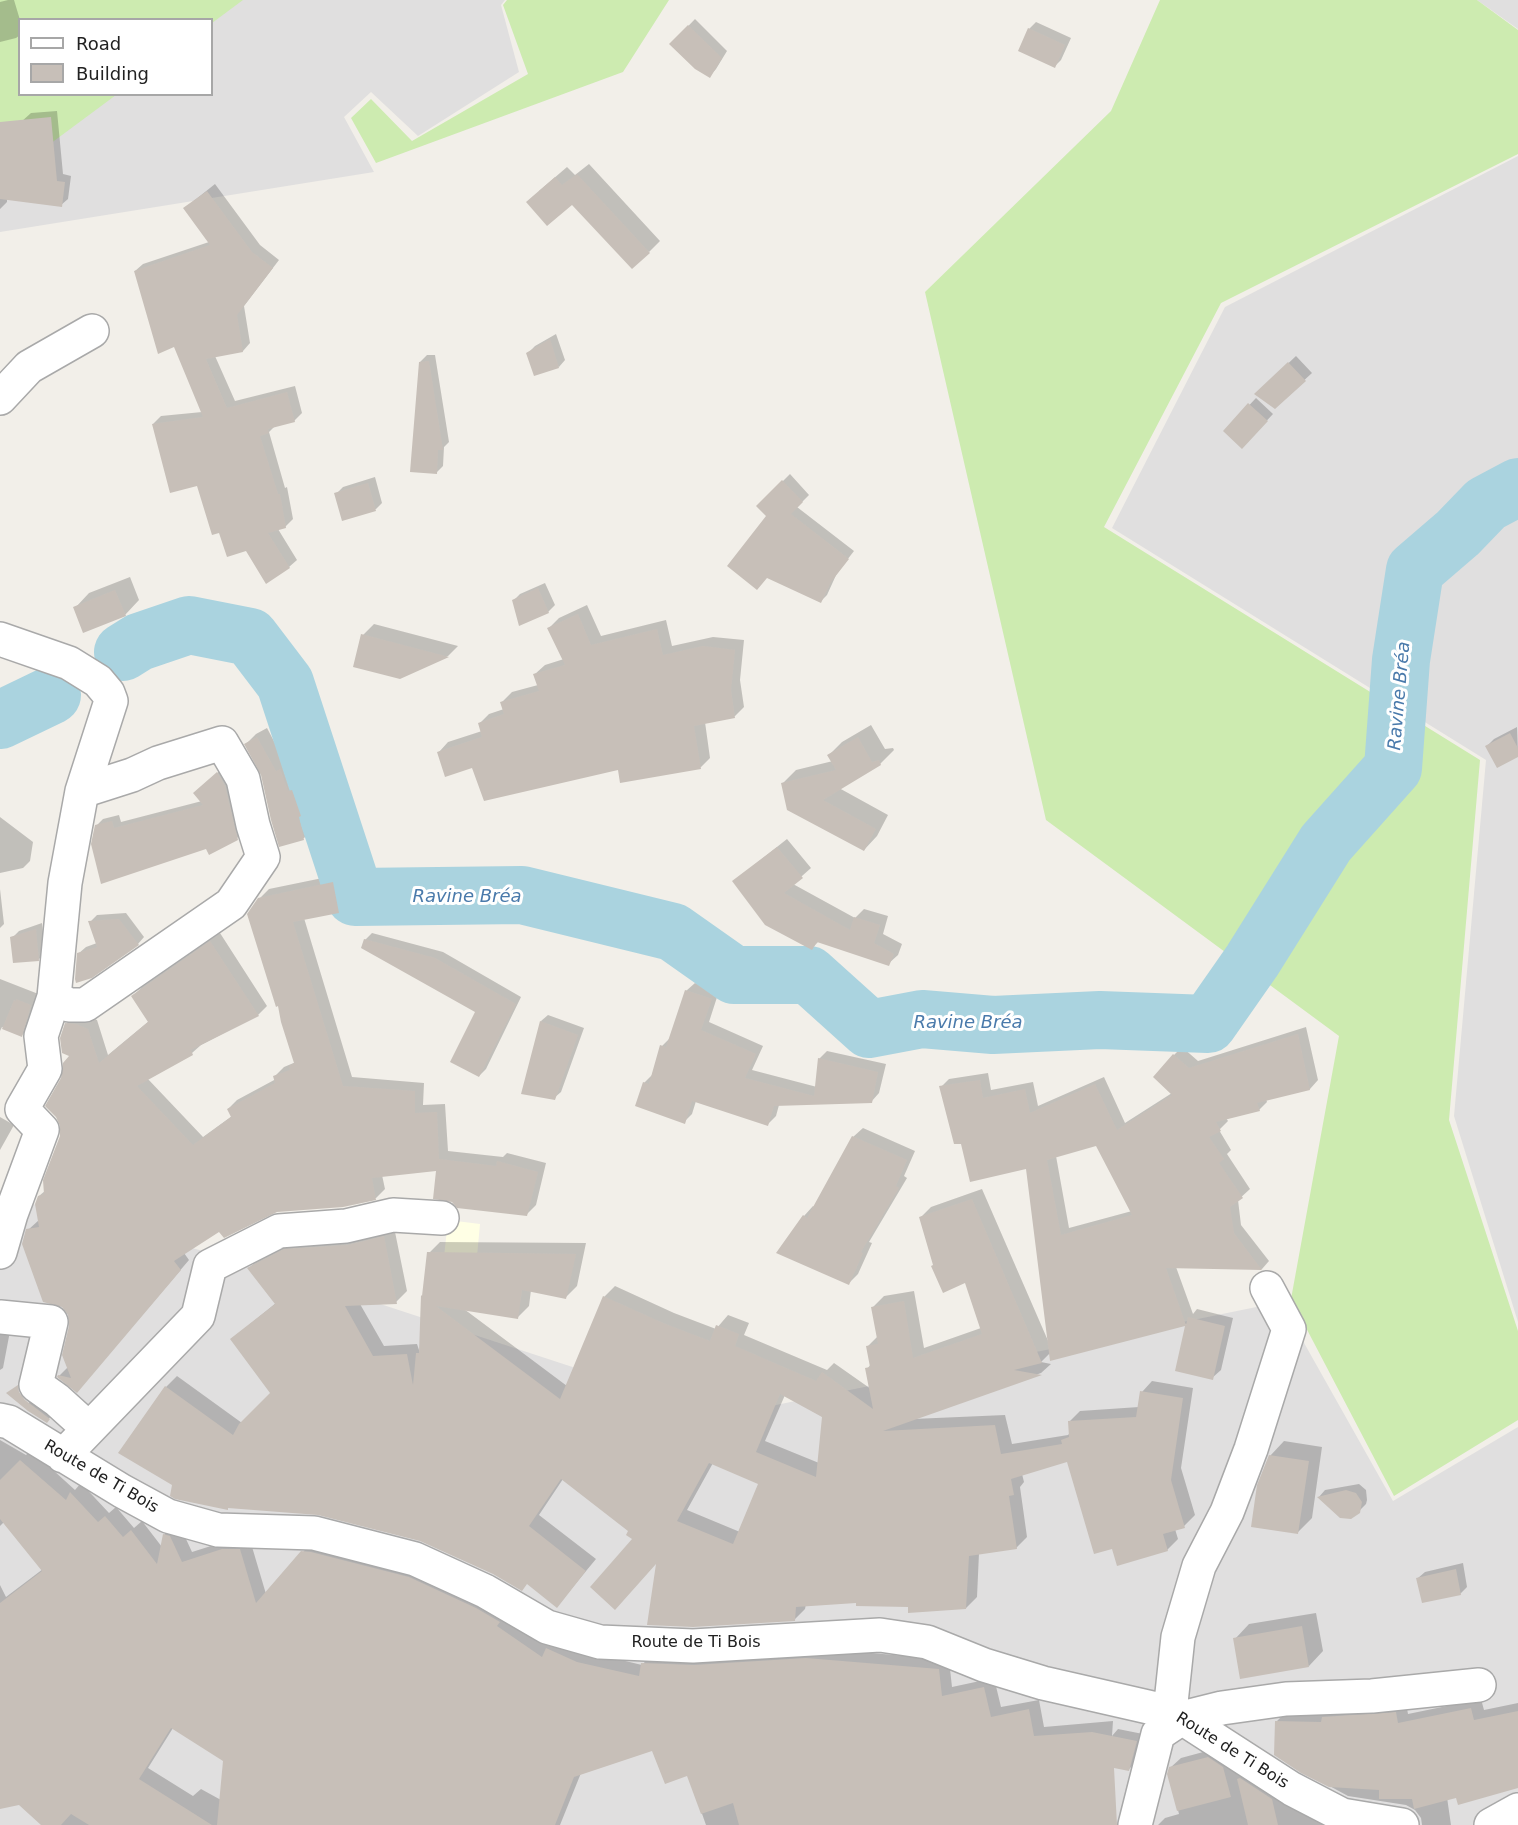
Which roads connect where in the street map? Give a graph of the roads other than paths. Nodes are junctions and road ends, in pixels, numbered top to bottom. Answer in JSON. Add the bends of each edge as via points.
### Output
{"nodes":[{"id":1,"x":92,"y":332,"type":"dead end"},
{"id":2,"x":0,"y":398,"type":"edge"},
{"id":3,"x":0,"y":639,"type":"edge"},
{"id":4,"x":82,"y":791,"type":"junction"},
{"id":5,"x":54,"y":997,"type":"junction"},
{"id":6,"x":442,"y":1218,"type":"dead end"},
{"id":7,"x":0,"y":1252,"type":"edge"},
{"id":8,"x":1266,"y":1288,"type":"dead end"},
{"id":9,"x":0,"y":1317,"type":"edge"},
{"id":10,"x":0,"y":1420,"type":"edge"},
{"id":11,"x":89,"y":1429,"type":"junction"},
{"id":12,"x":63,"y":1456,"type":"junction"},
{"id":13,"x":1479,"y":1685,"type":"dead end"},
{"id":14,"x":1176,"y":1715,"type":"junction"},
{"id":15,"x":1518,"y":1810,"type":"edge"},
{"id":16,"x":1135,"y":1825,"type":"edge"},
{"id":17,"x":1402,"y":1825,"type":"edge"},
{"id":18,"x":1491,"y":1825,"type":"edge"}],
"edges":[{"from":1,"to":2,"type":"street","via":[[29,367]]},
{"from":3,"to":4,"type":"street","via":[[69,663],[98,681],[108,693],[111,707]]},
{"from":4,"to":5,"type":"street","via":[[65,883]]},
{"from":4,"to":5,"type":"street","via":[[222,743],[243,779],[263,857],[231,904],[85,1005],[69,1005]]},
{"from":5,"to":7,"type":"street","via":[[41,1036],[45,1069],[21,1109],[42,1130]]},
{"from":6,"to":11,"type":"street","via":[[393,1215],[346,1226],[279,1231],[210,1266],[198,1317]]},
{"from":8,"to":14,"type":"street","via":[[1289,1329],[1251,1449],[1227,1512],[1199,1566],[1178,1637]]},
{"from":9,"to":11,"type":"street","via":[[51,1322],[36,1385]]},
{"from":10,"to":12,"type":"street","name":"Route de Ti Bois"},
{"from":11,"to":12,"type":"street"},
{"from":12,"to":14,"type":"street","name":"Route de Ti Bois","via":[[168,1516],[218,1530],[314,1533],[415,1560],[485,1591],[547,1627],[600,1642],[693,1646],[880,1635],[927,1642],[1043,1683]]},
{"from":13,"to":14,"type":"street","via":[[1286,1699]]},
{"from":14,"to":16,"type":"street","via":[[1158,1734]]},
{"from":14,"to":17,"type":"street","name":"Route de Ti Bois","via":[[1292,1789],[1342,1815]]},
{"from":15,"to":18,"type":"street"}]}
